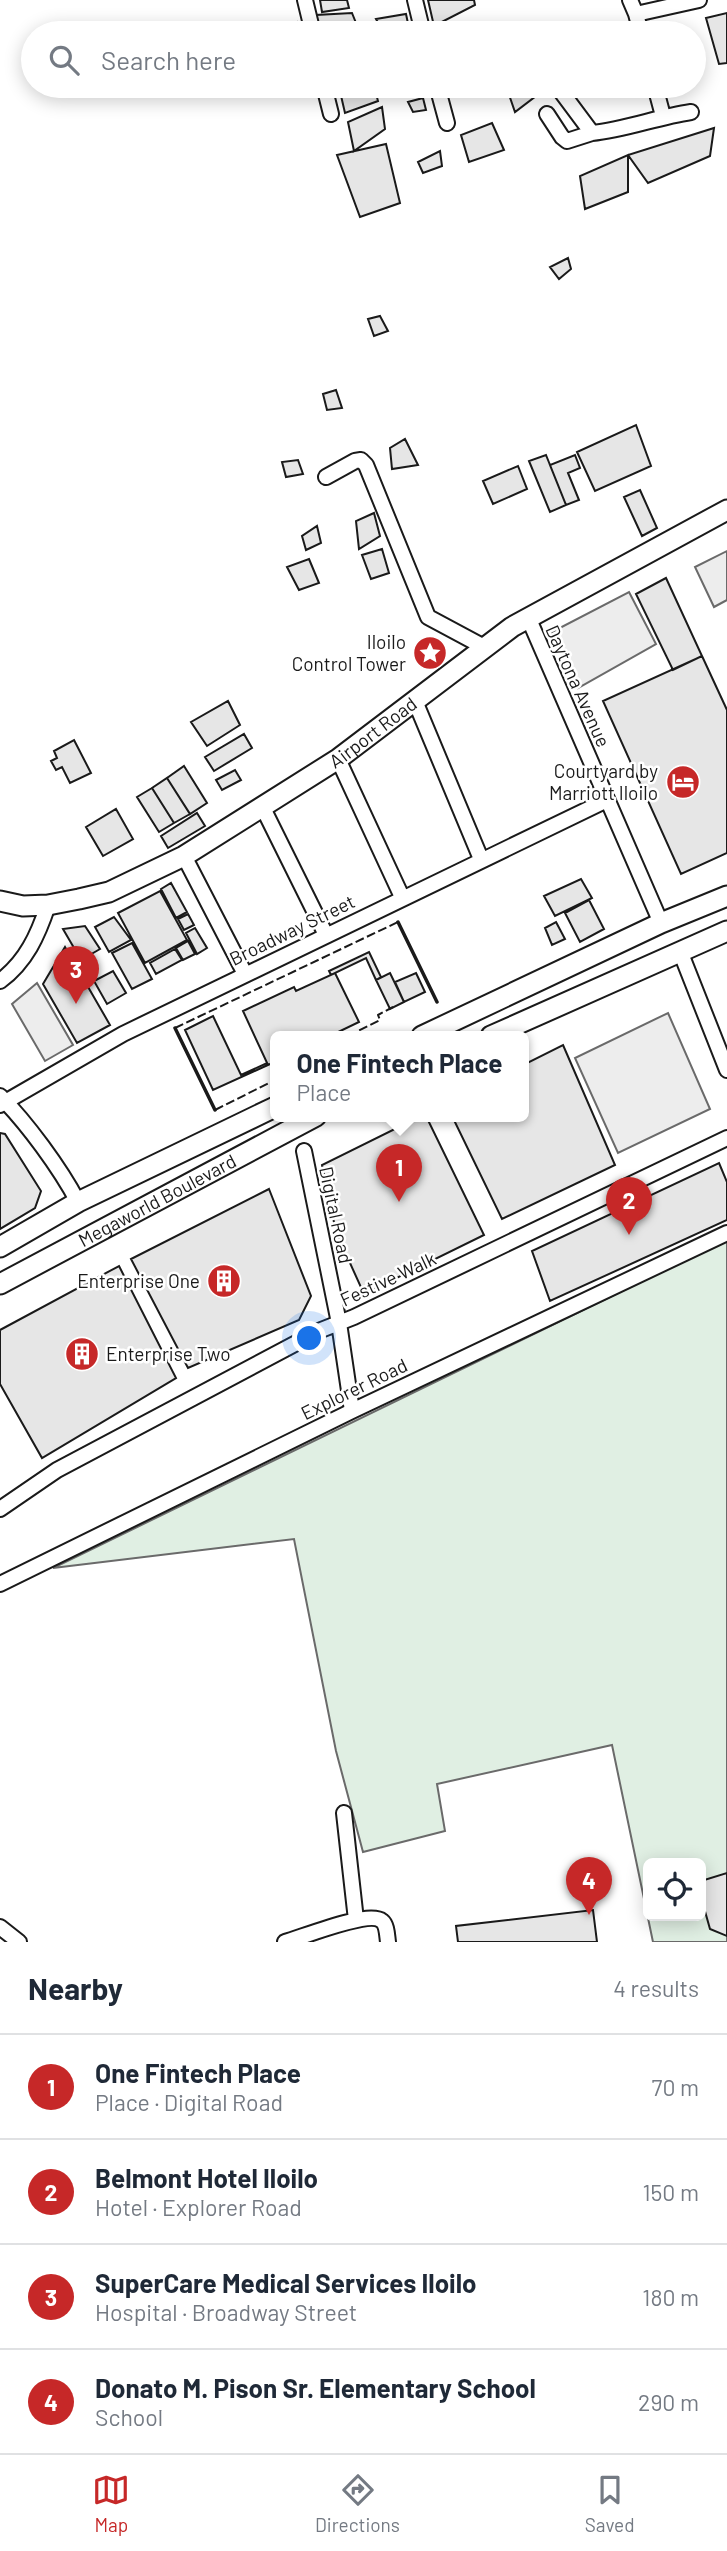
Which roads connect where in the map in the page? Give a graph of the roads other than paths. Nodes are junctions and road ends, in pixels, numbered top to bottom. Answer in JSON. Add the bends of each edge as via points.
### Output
{"nodes":[{"id":1,"x":305,"y":0,"type":"edge"},
{"id":2,"x":415,"y":0,"type":"edge"},
{"id":3,"x":699,"y":0,"type":"edge"},
{"id":4,"x":633,"y":7,"type":"edge"},
{"id":5,"x":310,"y":21,"type":"edge"},
{"id":6,"x":420,"y":21,"type":"edge"},
{"id":7,"x":327,"y":98,"type":"edge"},
{"id":8,"x":440,"y":98,"type":"edge"},
{"id":9,"x":566,"y":98,"type":"edge"},
{"id":10,"x":658,"y":98,"type":"edge"},
{"id":11,"x":691,"y":112,"type":"dead end"},
{"id":12,"x":331,"y":114,"type":"dead end"},
{"id":13,"x":547,"y":114,"type":"dead end"},
{"id":14,"x":663,"y":116,"type":"junction"},
{"id":15,"x":447,"y":123,"type":"dead end"},
{"id":16,"x":592,"y":133,"type":"junction"},
{"id":17,"x":326,"y":477,"type":"dead end"},
{"id":18,"x":727,"y":510,"type":"edge"},
{"id":19,"x":528,"y":617,"type":"junction"},
{"id":20,"x":484,"y":647,"type":"junction"},
{"id":21,"x":415,"y":701,"type":"junction"},
{"id":22,"x":338,"y":759,"type":"junction"},
{"id":23,"x":607,"y":800,"type":"junction"},
{"id":24,"x":262,"y":808,"type":"junction"},
{"id":25,"x":184,"y":856,"type":"junction"},
{"id":26,"x":481,"y":859,"type":"junction"},
{"id":27,"x":727,"y":896,"type":"edge"},
{"id":28,"x":402,"y":897,"type":"junction"},
{"id":29,"x":0,"y":901,"type":"edge"},
{"id":30,"x":48,"y":905,"type":"junction"},
{"id":31,"x":661,"y":923,"type":"junction"},
{"id":32,"x":727,"y":931,"type":"edge"},
{"id":33,"x":326,"y":935,"type":"junction"},
{"id":34,"x":680,"y":951,"type":"junction"},
{"id":35,"x":246,"y":974,"type":"junction"},
{"id":36,"x":0,"y":981,"type":"edge"},
{"id":37,"x":433,"y":1031,"type":"edge"},
{"id":38,"x":502,"y":1031,"type":"edge"},
{"id":39,"x":727,"y":1070,"type":"edge"},
{"id":40,"x":2,"y":1101,"type":"edge"},
{"id":41,"x":270,"y":1109,"type":"edge"},
{"id":42,"x":305,"y":1122,"type":"edge"},
{"id":43,"x":727,"y":1138,"type":"edge"},
{"id":44,"x":304,"y":1152,"type":"dead end"},
{"id":45,"x":78,"y":1202,"type":"junction"},
{"id":46,"x":727,"y":1233,"type":"edge"},
{"id":47,"x":0,"y":1247,"type":"edge"},
{"id":48,"x":0,"y":1284,"type":"edge"},
{"id":49,"x":339,"y":1323,"type":"junction"},
{"id":50,"x":352,"y":1411,"type":"junction"},
{"id":51,"x":0,"y":1509,"type":"edge"},
{"id":52,"x":0,"y":1584,"type":"edge"},
{"id":53,"x":344,"y":1812,"type":"dead end"},
{"id":54,"x":356,"y":1920,"type":"junction"},
{"id":55,"x":0,"y":1927,"type":"edge"},
{"id":56,"x":310,"y":1938,"type":"edge"},
{"id":57,"x":19,"y":1942,"type":"edge"},
{"id":58,"x":285,"y":1942,"type":"edge"},
{"id":59,"x":388,"y":1942,"type":"edge"}],
"edges":[{"from":1,"to":5,"type":"street"},
{"from":2,"to":6,"type":"street"},
{"from":3,"to":4,"type":"street"},
{"from":7,"to":12,"type":"street"},
{"from":8,"to":15,"type":"street"},
{"from":9,"to":16,"type":"street"},
{"from":10,"to":14,"type":"street"},
{"from":11,"to":14,"type":"street"},
{"from":13,"to":16,"type":"street","via":[[567,141]]},
{"from":14,"to":16,"type":"street"},
{"from":17,"to":20,"type":"street","via":[[355,461],[366,465],[428,617]]},
{"from":18,"to":19,"type":"main road","name":"Airport Road"},
{"from":19,"to":20,"type":"main road","name":"Airport Road"},
{"from":19,"to":23,"type":"street","name":"Daytona Avenue"},
{"from":20,"to":21,"type":"main road","name":"Airport Road"},
{"from":21,"to":22,"type":"main road","name":"Airport Road"},
{"from":21,"to":26,"type":"street"},
{"from":22,"to":24,"type":"main road","name":"Airport Road"},
{"from":22,"to":28,"type":"street"},
{"from":23,"to":26,"type":"street","name":"Broadway Street"},
{"from":23,"to":31,"type":"street","name":"Daytona Avenue"},
{"from":24,"to":25,"type":"main road","name":"Airport Road"},
{"from":24,"to":33,"type":"street"},
{"from":25,"to":30,"type":"main road","name":"Airport Road","via":[[109,892]]},
{"from":25,"to":35,"type":"street"},
{"from":26,"to":28,"type":"street","name":"Broadway Street"},
{"from":27,"to":31,"type":"main road"},
{"from":28,"to":33,"type":"street","name":"Broadway Street"},
{"from":29,"to":30,"type":"main road","name":"Airport Road"},
{"from":30,"to":36,"type":"street","via":[[26,956]]},
{"from":31,"to":37,"type":"main road"},
{"from":32,"to":34,"type":"main road"},
{"from":33,"to":35,"type":"street","name":"Broadway Street"},
{"from":34,"to":38,"type":"main road"},
{"from":34,"to":39,"type":"street"},
{"from":35,"to":40,"type":"street","name":"Broadway Street","via":[[123,1034]]},
{"from":40,"to":45,"type":"street"},
{"from":41,"to":45,"type":"main road","name":"Megaworld Boulevard"},
{"from":42,"to":48,"type":"main road","name":"Megaworld Boulevard"},
{"from":43,"to":49,"type":"street","name":"Festive Walk"},
{"from":44,"to":49,"type":"street","name":"Digital Road"},
{"from":45,"to":47,"type":"main road","name":"Megaworld Boulevard"},
{"from":46,"to":50,"type":"street","name":"Explorer Road"},
{"from":49,"to":50,"type":"street","name":"Digital Road"},
{"from":49,"to":51,"type":"street","name":"Festive Walk","via":[[69,1464]]},
{"from":50,"to":52,"type":"street","name":"Explorer Road"},
{"from":53,"to":54,"type":"street"},
{"from":54,"to":56,"type":"street"},
{"from":54,"to":59,"type":"street","via":[[380,1919]]},
{"from":55,"to":57,"type":"street"},
{"from":56,"to":58,"type":"street"}]}
